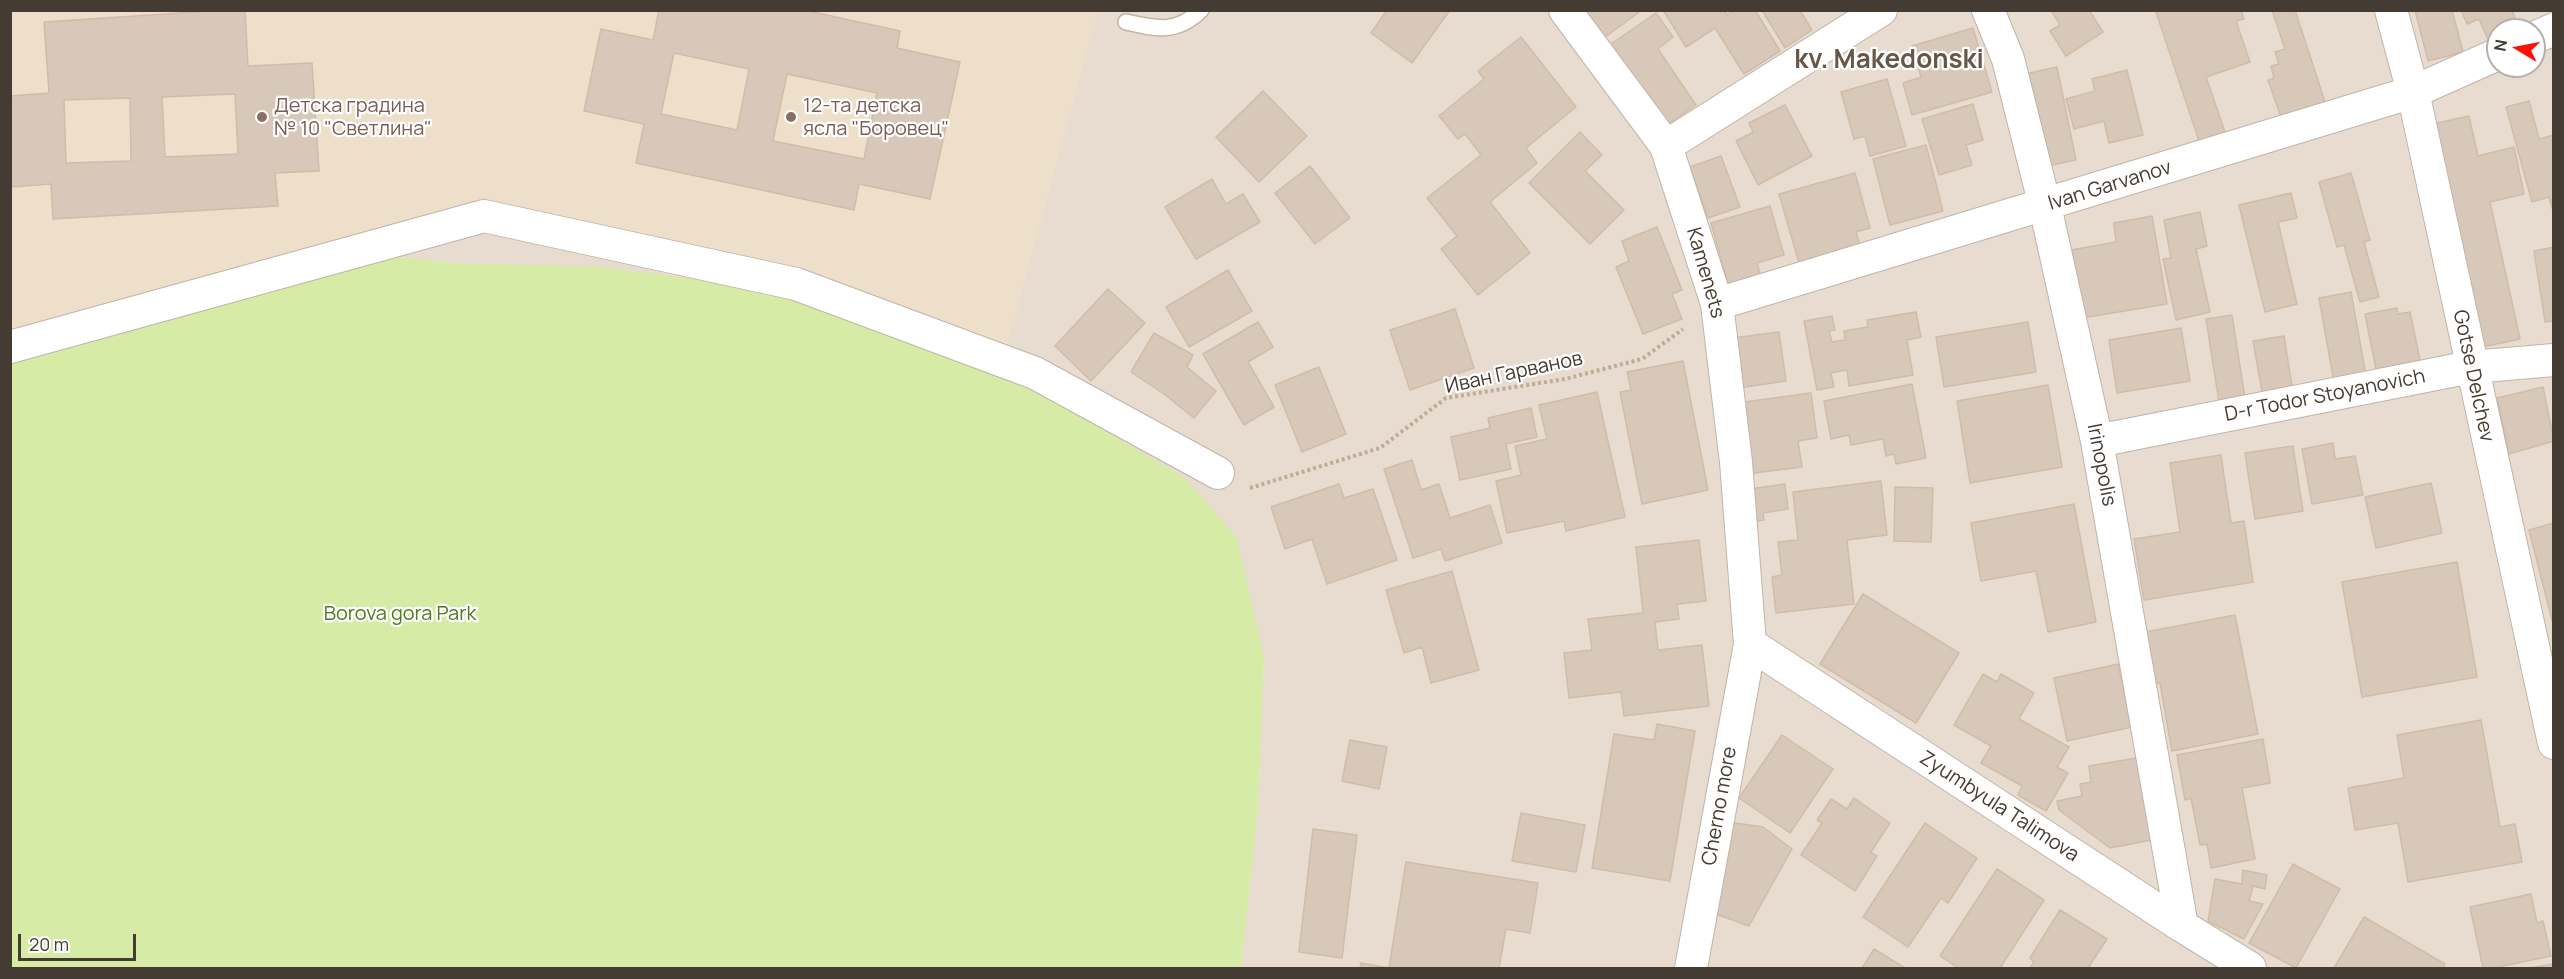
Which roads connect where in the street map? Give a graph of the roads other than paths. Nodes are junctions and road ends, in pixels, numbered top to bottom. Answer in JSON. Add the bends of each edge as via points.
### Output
{"nodes":[{"id":1,"x":1201,"y":10,"type":"edge"},
{"id":2,"x":1564,"y":10,"type":"edge"},
{"id":3,"x":1881,"y":10,"type":"edge"},
{"id":4,"x":1988,"y":10,"type":"edge"},
{"id":5,"x":2391,"y":10,"type":"edge"},
{"id":6,"x":1126,"y":22,"type":"dead end"},
{"id":7,"x":2486,"y":59,"type":"edge"},
{"id":8,"x":2413,"y":92,"type":"junction"},
{"id":9,"x":1666,"y":146,"type":"junction"},
{"id":10,"x":2045,"y":206,"type":"junction"},
{"id":11,"x":1718,"y":304,"type":"junction"},
{"id":12,"x":10,"y":347,"type":"edge"},
{"id":13,"x":2553,"y":360,"type":"edge"},
{"id":14,"x":2471,"y":367,"type":"junction"},
{"id":15,"x":2097,"y":441,"type":"junction"},
{"id":16,"x":1218,"y":473,"type":"road end"},
{"id":17,"x":1750,"y":644,"type":"junction"},
{"id":18,"x":2550,"y":712,"type":"edge"},
{"id":19,"x":2553,"y":743,"type":"edge"},
{"id":20,"x":2181,"y":926,"type":"junction"},
{"id":21,"x":1691,"y":969,"type":"edge"},
{"id":22,"x":2250,"y":969,"type":"edge"}],
"edges":[{"from":1,"to":6,"type":"lane","via":[[1190,21],[1160,30]]},
{"from":2,"to":9,"type":"street","name":"Kamenets"},
{"from":3,"to":9,"type":"street"},
{"from":4,"to":10,"type":"street","name":"Irinopolis","via":[[2008,59]]},
{"from":5,"to":8,"type":"street","name":"Gotse Delchev"},
{"from":7,"to":8,"type":"street","name":"Ivan Garvanov"},
{"from":8,"to":10,"type":"street","name":"Ivan Garvanov"},
{"from":8,"to":14,"type":"street","name":"Gotse Delchev"},
{"from":9,"to":11,"type":"street","name":"Kamenets"},
{"from":10,"to":11,"type":"street","name":"Ivan Garvanov"},
{"from":10,"to":15,"type":"street","name":"Irinopolis"},
{"from":11,"to":17,"type":"street","name":"Kamenets","via":[[1736,462]]},
{"from":12,"to":16,"type":"street","via":[[484,216],[796,284],[1035,373]]},
{"from":13,"to":14,"type":"street","name":"D-r Todor Stoyanovich"},
{"from":14,"to":15,"type":"street","name":"D-r Todor Stoyanovich"},
{"from":14,"to":18,"type":"street","name":"Gotse Delchev"},
{"from":15,"to":20,"type":"street","name":"Irinopolis"},
{"from":17,"to":20,"type":"street","name":"Zyumbyula Talimova"},
{"from":17,"to":21,"type":"street","name":"Cherno more"},
{"from":18,"to":19,"type":"street","name":"Gotse Delchev"},
{"from":20,"to":22,"type":"street","name":"Zyumbyula Talimova"}]}
